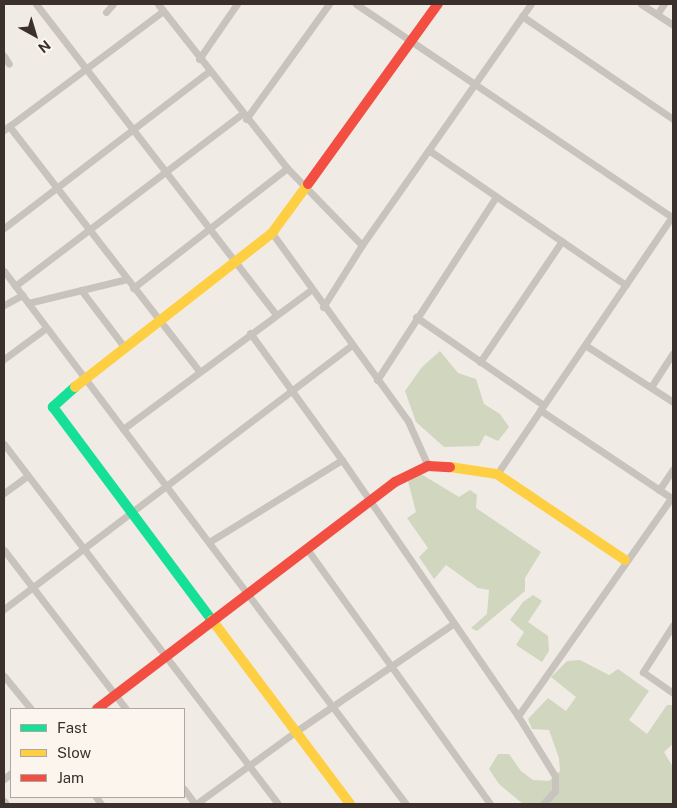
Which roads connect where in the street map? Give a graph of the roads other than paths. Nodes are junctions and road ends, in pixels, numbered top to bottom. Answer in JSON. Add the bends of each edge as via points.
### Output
{"nodes":[{"id":1,"x":36,"y":4,"type":"edge"},
{"id":2,"x":113,"y":4,"type":"edge"},
{"id":3,"x":158,"y":4,"type":"edge"},
{"id":4,"x":237,"y":4,"type":"edge"},
{"id":5,"x":329,"y":4,"type":"edge"},
{"id":6,"x":356,"y":4,"type":"edge"},
{"id":7,"x":438,"y":4,"type":"edge"},
{"id":8,"x":531,"y":4,"type":"edge"},
{"id":9,"x":641,"y":4,"type":"edge"},
{"id":10,"x":664,"y":4,"type":"edge"},
{"id":11,"x":106,"y":12,"type":"dead end"},
{"id":12,"x":162,"y":12,"type":"junction"},
{"id":13,"x":657,"y":14,"type":"junction"},
{"id":14,"x":522,"y":16,"type":"junction"},
{"id":15,"x":673,"y":26,"type":"edge"},
{"id":16,"x":412,"y":41,"type":"junction"},
{"id":17,"x":4,"y":56,"type":"edge"},
{"id":18,"x":199,"y":59,"type":"junction"},
{"id":19,"x":9,"y":64,"type":"dead end"},
{"id":20,"x":86,"y":70,"type":"junction"},
{"id":21,"x":209,"y":71,"type":"junction"},
{"id":22,"x":475,"y":84,"type":"junction"},
{"id":23,"x":244,"y":116,"type":"junction"},
{"id":24,"x":673,"y":119,"type":"edge"},
{"id":25,"x":7,"y":128,"type":"edge"},
{"id":26,"x":134,"y":129,"type":"junction"},
{"id":27,"x":430,"y":151,"type":"junction"},
{"id":28,"x":287,"y":168,"type":"junction"},
{"id":29,"x":167,"y":170,"type":"junction"},
{"id":30,"x":56,"y":188,"type":"junction"},
{"id":31,"x":307,"y":188,"type":"junction"},
{"id":32,"x":496,"y":197,"type":"junction"},
{"id":33,"x":673,"y":217,"type":"edge"},
{"id":34,"x":210,"y":226,"type":"junction"},
{"id":35,"x":4,"y":228,"type":"edge"},
{"id":36,"x":90,"y":231,"type":"junction"},
{"id":37,"x":272,"y":233,"type":"junction"},
{"id":38,"x":562,"y":241,"type":"junction"},
{"id":39,"x":362,"y":245,"type":"junction"},
{"id":40,"x":237,"y":263,"type":"junction"},
{"id":41,"x":4,"y":271,"type":"edge"},
{"id":42,"x":127,"y":279,"type":"junction"},
{"id":43,"x":626,"y":285,"type":"junction"},
{"id":44,"x":15,"y":286,"type":"junction"},
{"id":45,"x":133,"y":288,"type":"junction"},
{"id":46,"x":81,"y":290,"type":"junction"},
{"id":47,"x":311,"y":290,"type":"junction"},
{"id":48,"x":22,"y":296,"type":"junction"},
{"id":49,"x":28,"y":303,"type":"junction"},
{"id":50,"x":4,"y":306,"type":"edge"},
{"id":51,"x":323,"y":307,"type":"junction"},
{"id":52,"x":276,"y":315,"type":"junction"},
{"id":53,"x":416,"y":317,"type":"junction"},
{"id":54,"x":160,"y":322,"type":"junction"},
{"id":55,"x":46,"y":328,"type":"junction"},
{"id":56,"x":250,"y":333,"type":"junction"},
{"id":57,"x":585,"y":345,"type":"junction"},
{"id":58,"x":351,"y":346,"type":"junction"},
{"id":59,"x":125,"y":348,"type":"junction"},
{"id":60,"x":673,"y":353,"type":"edge"},
{"id":61,"x":4,"y":359,"type":"edge"},
{"id":62,"x":480,"y":362,"type":"junction"},
{"id":63,"x":199,"y":371,"type":"junction"},
{"id":64,"x":84,"y":378,"type":"junction"},
{"id":65,"x":377,"y":380,"type":"junction"},
{"id":66,"x":651,"y":387,"type":"junction"},
{"id":67,"x":291,"y":389,"type":"junction"},
{"id":68,"x":673,"y":402,"type":"edge"},
{"id":69,"x":541,"y":408,"type":"junction"},
{"id":70,"x":123,"y":429,"type":"junction"},
{"id":71,"x":4,"y":444,"type":"edge"},
{"id":72,"x":342,"y":460,"type":"junction"},
{"id":73,"x":428,"y":466,"type":"junction"},
{"id":74,"x":673,"y":469,"type":"edge"},
{"id":75,"x":497,"y":474,"type":"junction"},
{"id":76,"x":27,"y":476,"type":"junction"},
{"id":77,"x":166,"y":487,"type":"junction"},
{"id":78,"x":659,"y":490,"type":"junction"},
{"id":79,"x":4,"y":493,"type":"edge"},
{"id":80,"x":672,"y":499,"type":"edge"},
{"id":81,"x":370,"y":502,"type":"junction"},
{"id":82,"x":131,"y":513,"type":"junction"},
{"id":83,"x":209,"y":542,"type":"junction"},
{"id":84,"x":307,"y":549,"type":"junction"},
{"id":85,"x":4,"y":550,"type":"edge"},
{"id":86,"x":84,"y":550,"type":"junction"},
{"id":87,"x":626,"y":560,"type":"junction"},
{"id":88,"x":32,"y":587,"type":"junction"},
{"id":89,"x":249,"y":595,"type":"junction"},
{"id":90,"x":4,"y":609,"type":"edge"},
{"id":91,"x":211,"y":622,"type":"junction"},
{"id":92,"x":453,"y":624,"type":"junction"},
{"id":93,"x":673,"y":625,"type":"edge"},
{"id":94,"x":167,"y":656,"type":"junction"},
{"id":95,"x":392,"y":665,"type":"junction"},
{"id":96,"x":4,"y":676,"type":"edge"},
{"id":97,"x":673,"y":693,"type":"edge"},
{"id":98,"x":116,"y":696,"type":"junction"},
{"id":99,"x":331,"y":707,"type":"junction"},
{"id":100,"x":30,"y":708,"type":"edge"},
{"id":101,"x":98,"y":708,"type":"edge"},
{"id":102,"x":125,"y":708,"type":"edge"},
{"id":103,"x":518,"y":716,"type":"junction"},
{"id":104,"x":295,"y":732,"type":"junction"},
{"id":105,"x":247,"y":765,"type":"junction"},
{"id":106,"x":185,"y":790,"type":"edge"},
{"id":107,"x":4,"y":801,"type":"edge"},
{"id":108,"x":6,"y":804,"type":"edge"},
{"id":109,"x":195,"y":804,"type":"edge"},
{"id":110,"x":278,"y":804,"type":"edge"},
{"id":111,"x":350,"y":804,"type":"edge"},
{"id":112,"x":406,"y":804,"type":"edge"},
{"id":113,"x":490,"y":804,"type":"edge"},
{"id":114,"x":543,"y":804,"type":"edge"}],
"edges":[{"from":1,"to":20,"type":"street"},
{"from":2,"to":11,"type":"street"},
{"from":3,"to":12,"type":"street"},
{"from":4,"to":18,"type":"street"},
{"from":5,"to":23,"type":"street"},
{"from":6,"to":16,"type":"street"},
{"from":7,"to":16,"type":"street"},
{"from":8,"to":14,"type":"street"},
{"from":9,"to":13,"type":"street"},
{"from":10,"to":13,"type":"street"},
{"from":12,"to":18,"type":"street"},
{"from":12,"to":20,"type":"street"},
{"from":13,"to":15,"type":"street"},
{"from":14,"to":22,"type":"street"},
{"from":14,"to":24,"type":"street"},
{"from":16,"to":22,"type":"street"},
{"from":16,"to":31,"type":"street"},
{"from":17,"to":19,"type":"street"},
{"from":18,"to":21,"type":"street"},
{"from":20,"to":25,"type":"street"},
{"from":20,"to":26,"type":"street"},
{"from":21,"to":23,"type":"street"},
{"from":21,"to":26,"type":"street"},
{"from":22,"to":27,"type":"street"},
{"from":22,"to":33,"type":"street"},
{"from":23,"to":28,"type":"street"},
{"from":23,"to":29,"type":"street"},
{"from":25,"to":30,"type":"street"},
{"from":26,"to":29,"type":"street"},
{"from":26,"to":30,"type":"street"},
{"from":27,"to":32,"type":"street"},
{"from":27,"to":39,"type":"street"},
{"from":28,"to":31,"type":"street"},
{"from":28,"to":34,"type":"street"},
{"from":29,"to":34,"type":"street"},
{"from":29,"to":36,"type":"street"},
{"from":30,"to":35,"type":"street"},
{"from":30,"to":36,"type":"street"},
{"from":31,"to":37,"type":"street"},
{"from":31,"to":39,"type":"street"},
{"from":32,"to":38,"type":"street"},
{"from":32,"to":53,"type":"street"},
{"from":33,"to":43,"type":"street"},
{"from":34,"to":40,"type":"street"},
{"from":34,"to":45,"type":"street"},
{"from":36,"to":42,"type":"street"},
{"from":36,"to":44,"type":"street"},
{"from":37,"to":40,"type":"street"},
{"from":37,"to":47,"type":"street"},
{"from":38,"to":43,"type":"street"},
{"from":38,"to":62,"type":"street"},
{"from":39,"to":51,"type":"street"},
{"from":40,"to":52,"type":"street"},
{"from":40,"to":54,"type":"street"},
{"from":41,"to":44,"type":"street"},
{"from":42,"to":45,"type":"street"},
{"from":42,"to":46,"type":"street"},
{"from":43,"to":57,"type":"street"},
{"from":44,"to":48,"type":"street"},
{"from":45,"to":54,"type":"street"},
{"from":46,"to":49,"type":"street"},
{"from":46,"to":59,"type":"street"},
{"from":47,"to":51,"type":"street"},
{"from":47,"to":52,"type":"street"},
{"from":48,"to":49,"type":"street"},
{"from":48,"to":50,"type":"street"},
{"from":49,"to":55,"type":"street"},
{"from":51,"to":58,"type":"street"},
{"from":52,"to":56,"type":"street"},
{"from":53,"to":62,"type":"street"},
{"from":53,"to":65,"type":"street"},
{"from":54,"to":59,"type":"street"},
{"from":54,"to":63,"type":"street"},
{"from":55,"to":61,"type":"street"},
{"from":55,"to":64,"type":"street"},
{"from":56,"to":63,"type":"street"},
{"from":56,"to":67,"type":"street"},
{"from":57,"to":66,"type":"street"},
{"from":57,"to":69,"type":"street"},
{"from":58,"to":65,"type":"street"},
{"from":58,"to":67,"type":"street"},
{"from":59,"to":64,"type":"street"},
{"from":60,"to":66,"type":"street"},
{"from":62,"to":69,"type":"street"},
{"from":63,"to":70,"type":"street"},
{"from":64,"to":70,"type":"street"},
{"from":64,"to":82,"type":"street","via":[[55,402],[54,410]]},
{"from":65,"to":73,"type":"street","via":[[408,421]]},
{"from":66,"to":68,"type":"street"},
{"from":67,"to":72,"type":"street"},
{"from":67,"to":77,"type":"street"},
{"from":69,"to":75,"type":"street"},
{"from":69,"to":78,"type":"street"},
{"from":70,"to":77,"type":"street"},
{"from":71,"to":76,"type":"street"},
{"from":72,"to":81,"type":"street"},
{"from":72,"to":83,"type":"street"},
{"from":73,"to":75,"type":"street","via":[[470,468]]},
{"from":73,"to":81,"type":"street","via":[[404,476]]},
{"from":74,"to":78,"type":"street"},
{"from":75,"to":87,"type":"street"},
{"from":76,"to":79,"type":"street"},
{"from":76,"to":86,"type":"street"},
{"from":77,"to":82,"type":"street"},
{"from":77,"to":83,"type":"street"},
{"from":78,"to":80,"type":"street"},
{"from":80,"to":87,"type":"street"},
{"from":81,"to":84,"type":"street"},
{"from":81,"to":92,"type":"street"},
{"from":82,"to":86,"type":"street"},
{"from":82,"to":91,"type":"street"},
{"from":83,"to":89,"type":"street"},
{"from":84,"to":89,"type":"street"},
{"from":84,"to":95,"type":"street"},
{"from":85,"to":88,"type":"street"},
{"from":86,"to":88,"type":"street"},
{"from":86,"to":94,"type":"street"},
{"from":87,"to":103,"type":"street"},
{"from":88,"to":90,"type":"street"},
{"from":88,"to":98,"type":"street"},
{"from":89,"to":91,"type":"street"},
{"from":89,"to":99,"type":"street"},
{"from":91,"to":94,"type":"street"},
{"from":91,"to":104,"type":"street"},
{"from":92,"to":95,"type":"street"},
{"from":92,"to":103,"type":"street"},
{"from":93,"to":97,"type":"street","via":[[643,672]]},
{"from":94,"to":98,"type":"street"},
{"from":94,"to":105,"type":"street"},
{"from":95,"to":99,"type":"street"},
{"from":95,"to":113,"type":"street"},
{"from":96,"to":100,"type":"street"},
{"from":98,"to":101,"type":"street"},
{"from":98,"to":102,"type":"street"},
{"from":99,"to":104,"type":"street"},
{"from":99,"to":112,"type":"street"},
{"from":103,"to":114,"type":"street","via":[[555,776],[555,791]]},
{"from":104,"to":105,"type":"street"},
{"from":104,"to":111,"type":"street"},
{"from":105,"to":109,"type":"street"},
{"from":105,"to":110,"type":"street"},
{"from":106,"to":109,"type":"street"},
{"from":107,"to":108,"type":"street"}]}
